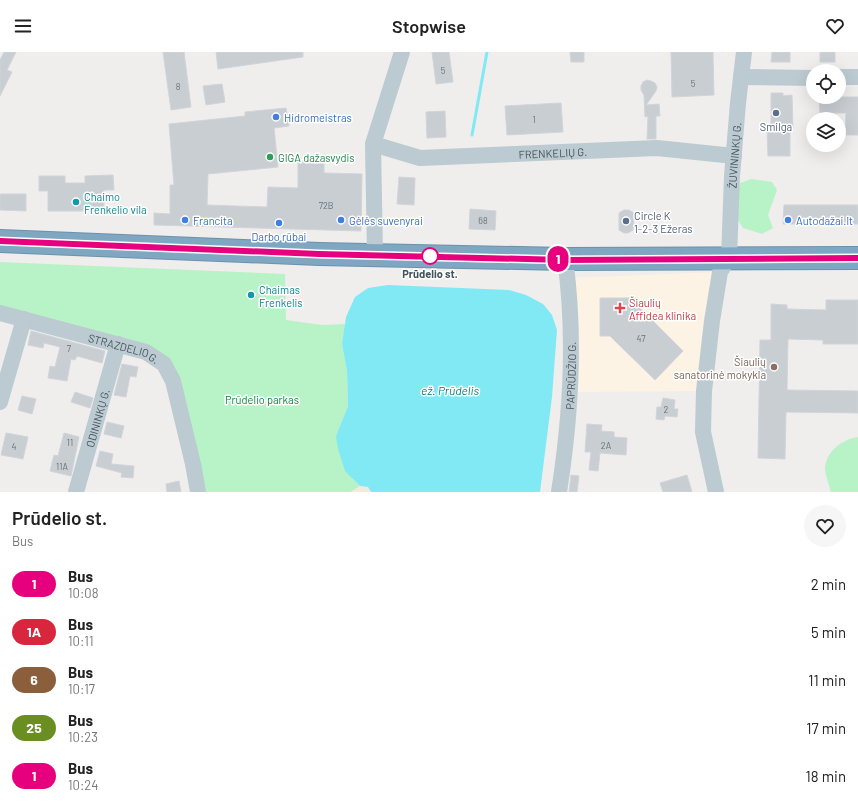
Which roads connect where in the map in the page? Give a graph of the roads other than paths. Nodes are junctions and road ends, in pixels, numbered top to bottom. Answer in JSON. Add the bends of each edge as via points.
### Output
{"nodes":[{"id":1,"x":402,"y":52,"type":"edge"},
{"id":2,"x":744,"y":52,"type":"edge"},
{"id":3,"x":741,"y":77,"type":"junction"},
{"id":4,"x":858,"y":77,"type":"edge"},
{"id":5,"x":806,"y":78,"type":"edge"},
{"id":6,"x":846,"y":78,"type":"edge"},
{"id":7,"x":373,"y":144,"type":"junction"},
{"id":8,"x":734,"y":156,"type":"junction"},
{"id":9,"x":0,"y":241,"type":"edge"},
{"id":10,"x":375,"y":255,"type":"junction"},
{"id":11,"x":729,"y":258,"type":"junction"},
{"id":12,"x":858,"y":258,"type":"edge"},
{"id":13,"x":565,"y":260,"type":"junction"},
{"id":14,"x":0,"y":313,"type":"edge"},
{"id":15,"x":24,"y":319,"type":"junction"},
{"id":16,"x":118,"y":344,"type":"junction"},
{"id":17,"x":0,"y":402,"type":"edge"},
{"id":18,"x":76,"y":492,"type":"edge"},
{"id":19,"x":198,"y":492,"type":"edge"},
{"id":20,"x":558,"y":492,"type":"edge"},
{"id":21,"x":716,"y":492,"type":"edge"}],
"edges":[{"from":1,"to":7,"type":"street"},
{"from":2,"to":3,"type":"street","name":"ŽUVININKŲ G."},
{"from":3,"to":5,"type":"street"},
{"from":3,"to":8,"type":"street","name":"ŽUVININKŲ G."},
{"from":4,"to":6,"type":"street"},
{"from":7,"to":8,"type":"street","name":"FRENKELIŲ G.","via":[[420,158],[657,148]]},
{"from":7,"to":10,"type":"street"},
{"from":8,"to":11,"type":"street","name":"ŽUVININKŲ G."},
{"from":9,"to":10,"type":"highway"},
{"from":10,"to":13,"type":"highway"},
{"from":11,"to":12,"type":"highway"},
{"from":11,"to":13,"type":"highway"},
{"from":11,"to":21,"type":"street","via":[[720,272],[704,391],[703,432]]},
{"from":13,"to":20,"type":"street","name":"PAPRŪDŽIO G.","via":[[570,296],[571,366],[565,448]]},
{"from":14,"to":15,"type":"street","name":"STRAZDELIO G."},
{"from":15,"to":16,"type":"street","name":"STRAZDELIO G."},
{"from":15,"to":17,"type":"street"},
{"from":16,"to":18,"type":"street","name":"ODININKŲ G."},
{"from":16,"to":19,"type":"street","name":"STRAZDELIO G.","via":[[146,352],[164,364],[173,381]]}]}
